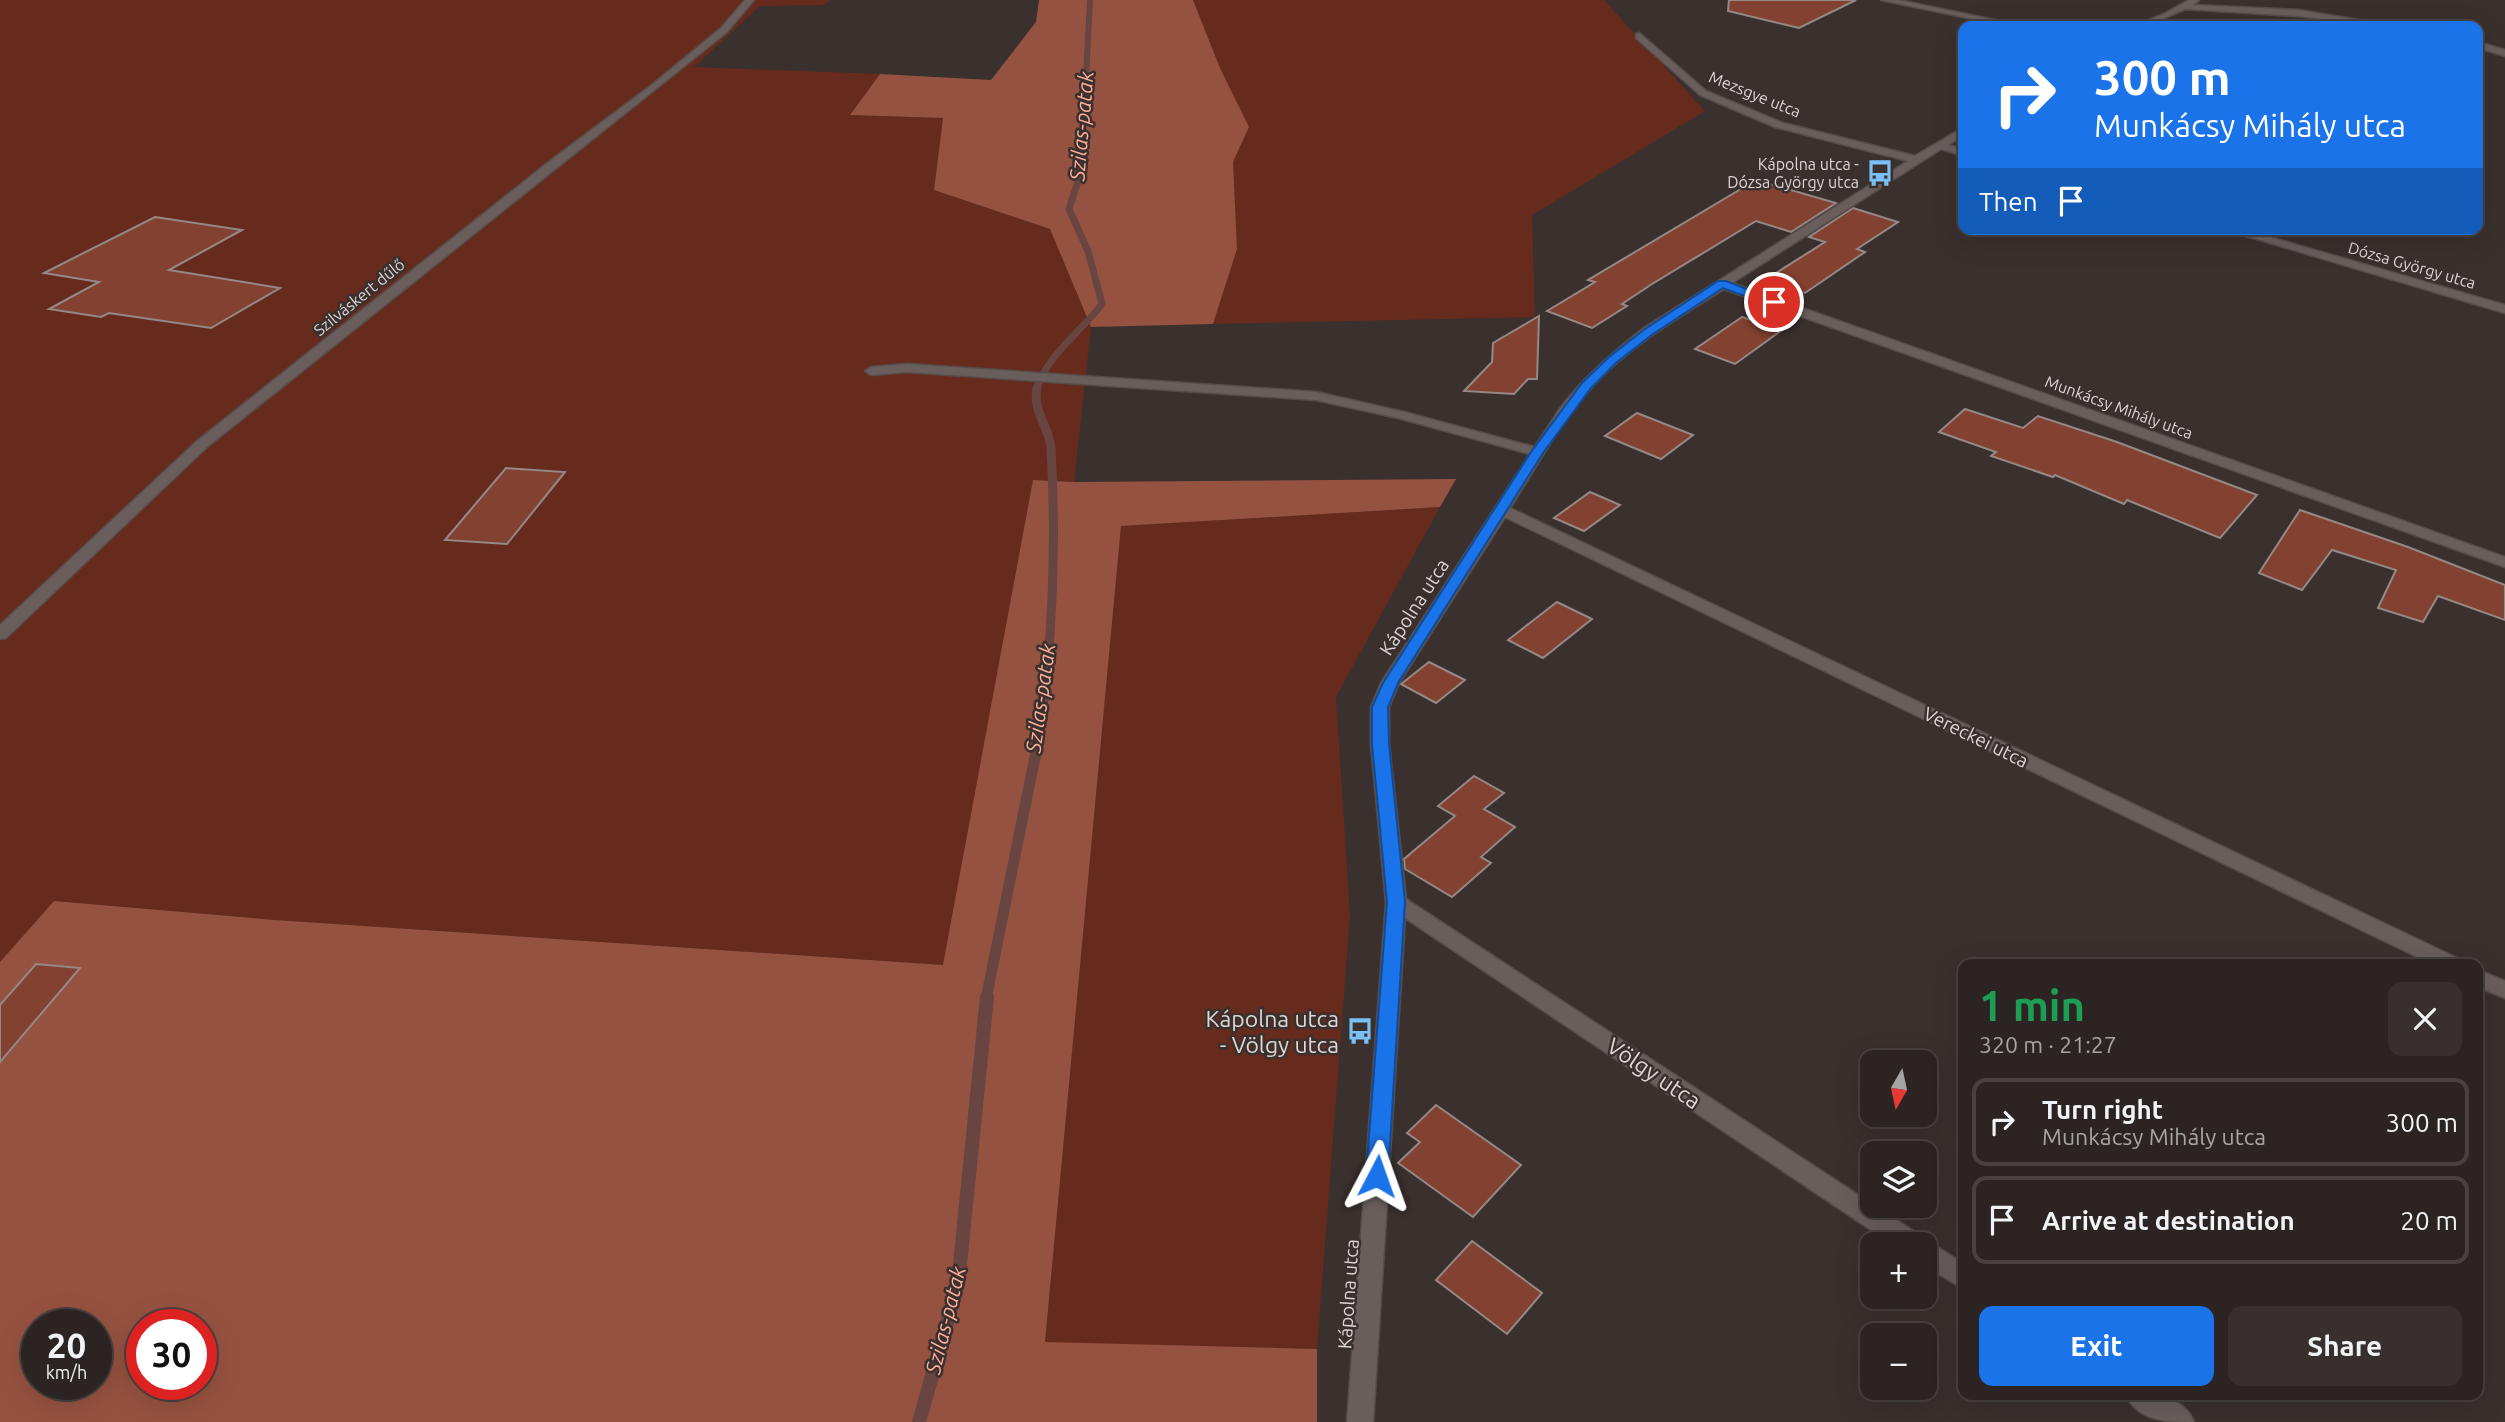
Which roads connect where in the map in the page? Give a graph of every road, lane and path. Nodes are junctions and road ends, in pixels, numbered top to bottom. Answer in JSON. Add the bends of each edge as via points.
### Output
{"nodes":[{"id":1,"x":750,"y":0,"type":"edge"},
{"id":2,"x":1885,"y":0,"type":"edge"},
{"id":3,"x":2195,"y":0,"type":"edge"},
{"id":4,"x":2187,"y":7,"type":"junction"},
{"id":5,"x":1994,"y":21,"type":"edge"},
{"id":6,"x":2151,"y":21,"type":"edge"},
{"id":7,"x":2355,"y":21,"type":"edge"},
{"id":8,"x":1639,"y":36,"type":"dead end"},
{"id":9,"x":2483,"y":46,"type":"edge"},
{"id":10,"x":2505,"y":53,"type":"edge"},
{"id":11,"x":1958,"y":134,"type":"edge"},
{"id":12,"x":1941,"y":146,"type":"junction"},
{"id":13,"x":1958,"y":151,"type":"edge"},
{"id":14,"x":1917,"y":160,"type":"junction"},
{"id":15,"x":2250,"y":235,"type":"edge"},
{"id":16,"x":1722,"y":284,"type":"junction"},
{"id":17,"x":2505,"y":309,"type":"edge"},
{"id":18,"x":871,"y":372,"type":"dead end"},
{"id":19,"x":1537,"y":452,"type":"junction"},
{"id":20,"x":1501,"y":509,"type":"junction"},
{"id":21,"x":2505,"y":562,"type":"edge"},
{"id":22,"x":0,"y":634,"type":"edge"},
{"id":23,"x":1396,"y":902,"type":"junction"},
{"id":24,"x":2440,"y":959,"type":"edge"},
{"id":25,"x":2483,"y":980,"type":"edge"},
{"id":26,"x":2505,"y":990,"type":"edge"},
{"id":27,"x":1894,"y":1232,"type":"edge"},
{"id":28,"x":1937,"y":1260,"type":"edge"},
{"id":29,"x":1958,"y":1274,"type":"edge"},
{"id":30,"x":2147,"y":1400,"type":"edge"},
{"id":31,"x":1360,"y":1422,"type":"edge"},
{"id":32,"x":2180,"y":1422,"type":"edge"}],
"edges":[{"from":1,"to":22,"type":"street","name":"Szilváskert dűlő","via":[[724,30],[656,86],[202,444]]},
{"from":2,"to":5,"type":"street"},
{"from":3,"to":4,"type":"street"},
{"from":4,"to":6,"type":"street"},
{"from":4,"to":7,"type":"street"},
{"from":8,"to":14,"type":"street","name":"Mezsgye utca","via":[[1703,93],[1779,125]]},
{"from":9,"to":10,"type":"street"},
{"from":11,"to":12,"type":"street","name":"Kápolna utca"},
{"from":12,"to":13,"type":"street"},
{"from":12,"to":14,"type":"street","name":"Kápolna utca"},
{"from":14,"to":16,"type":"street","name":"Kápolna utca"},
{"from":15,"to":17,"type":"street","name":"Dózsa György utca"},
{"from":16,"to":19,"type":"street","name":"Kápolna utca","via":[[1613,359],[1579,394]]},
{"from":16,"to":21,"type":"street","name":"Munkácsy Mihály utca"},
{"from":18,"to":19,"type":"lane","via":[[907,368],[1316,396]]},
{"from":19,"to":20,"type":"street","name":"Kápolna utca"},
{"from":20,"to":23,"type":"street","name":"Kápolna utca","via":[[1390,683],[1380,707]]},
{"from":20,"to":24,"type":"street","name":"Vereckei utca"},
{"from":23,"to":27,"type":"street","name":"Völgy utca"},
{"from":23,"to":31,"type":"street","name":"Kápolna utca"},
{"from":25,"to":26,"type":"street"},
{"from":28,"to":29,"type":"street"},
{"from":30,"to":32,"type":"street"}]}
